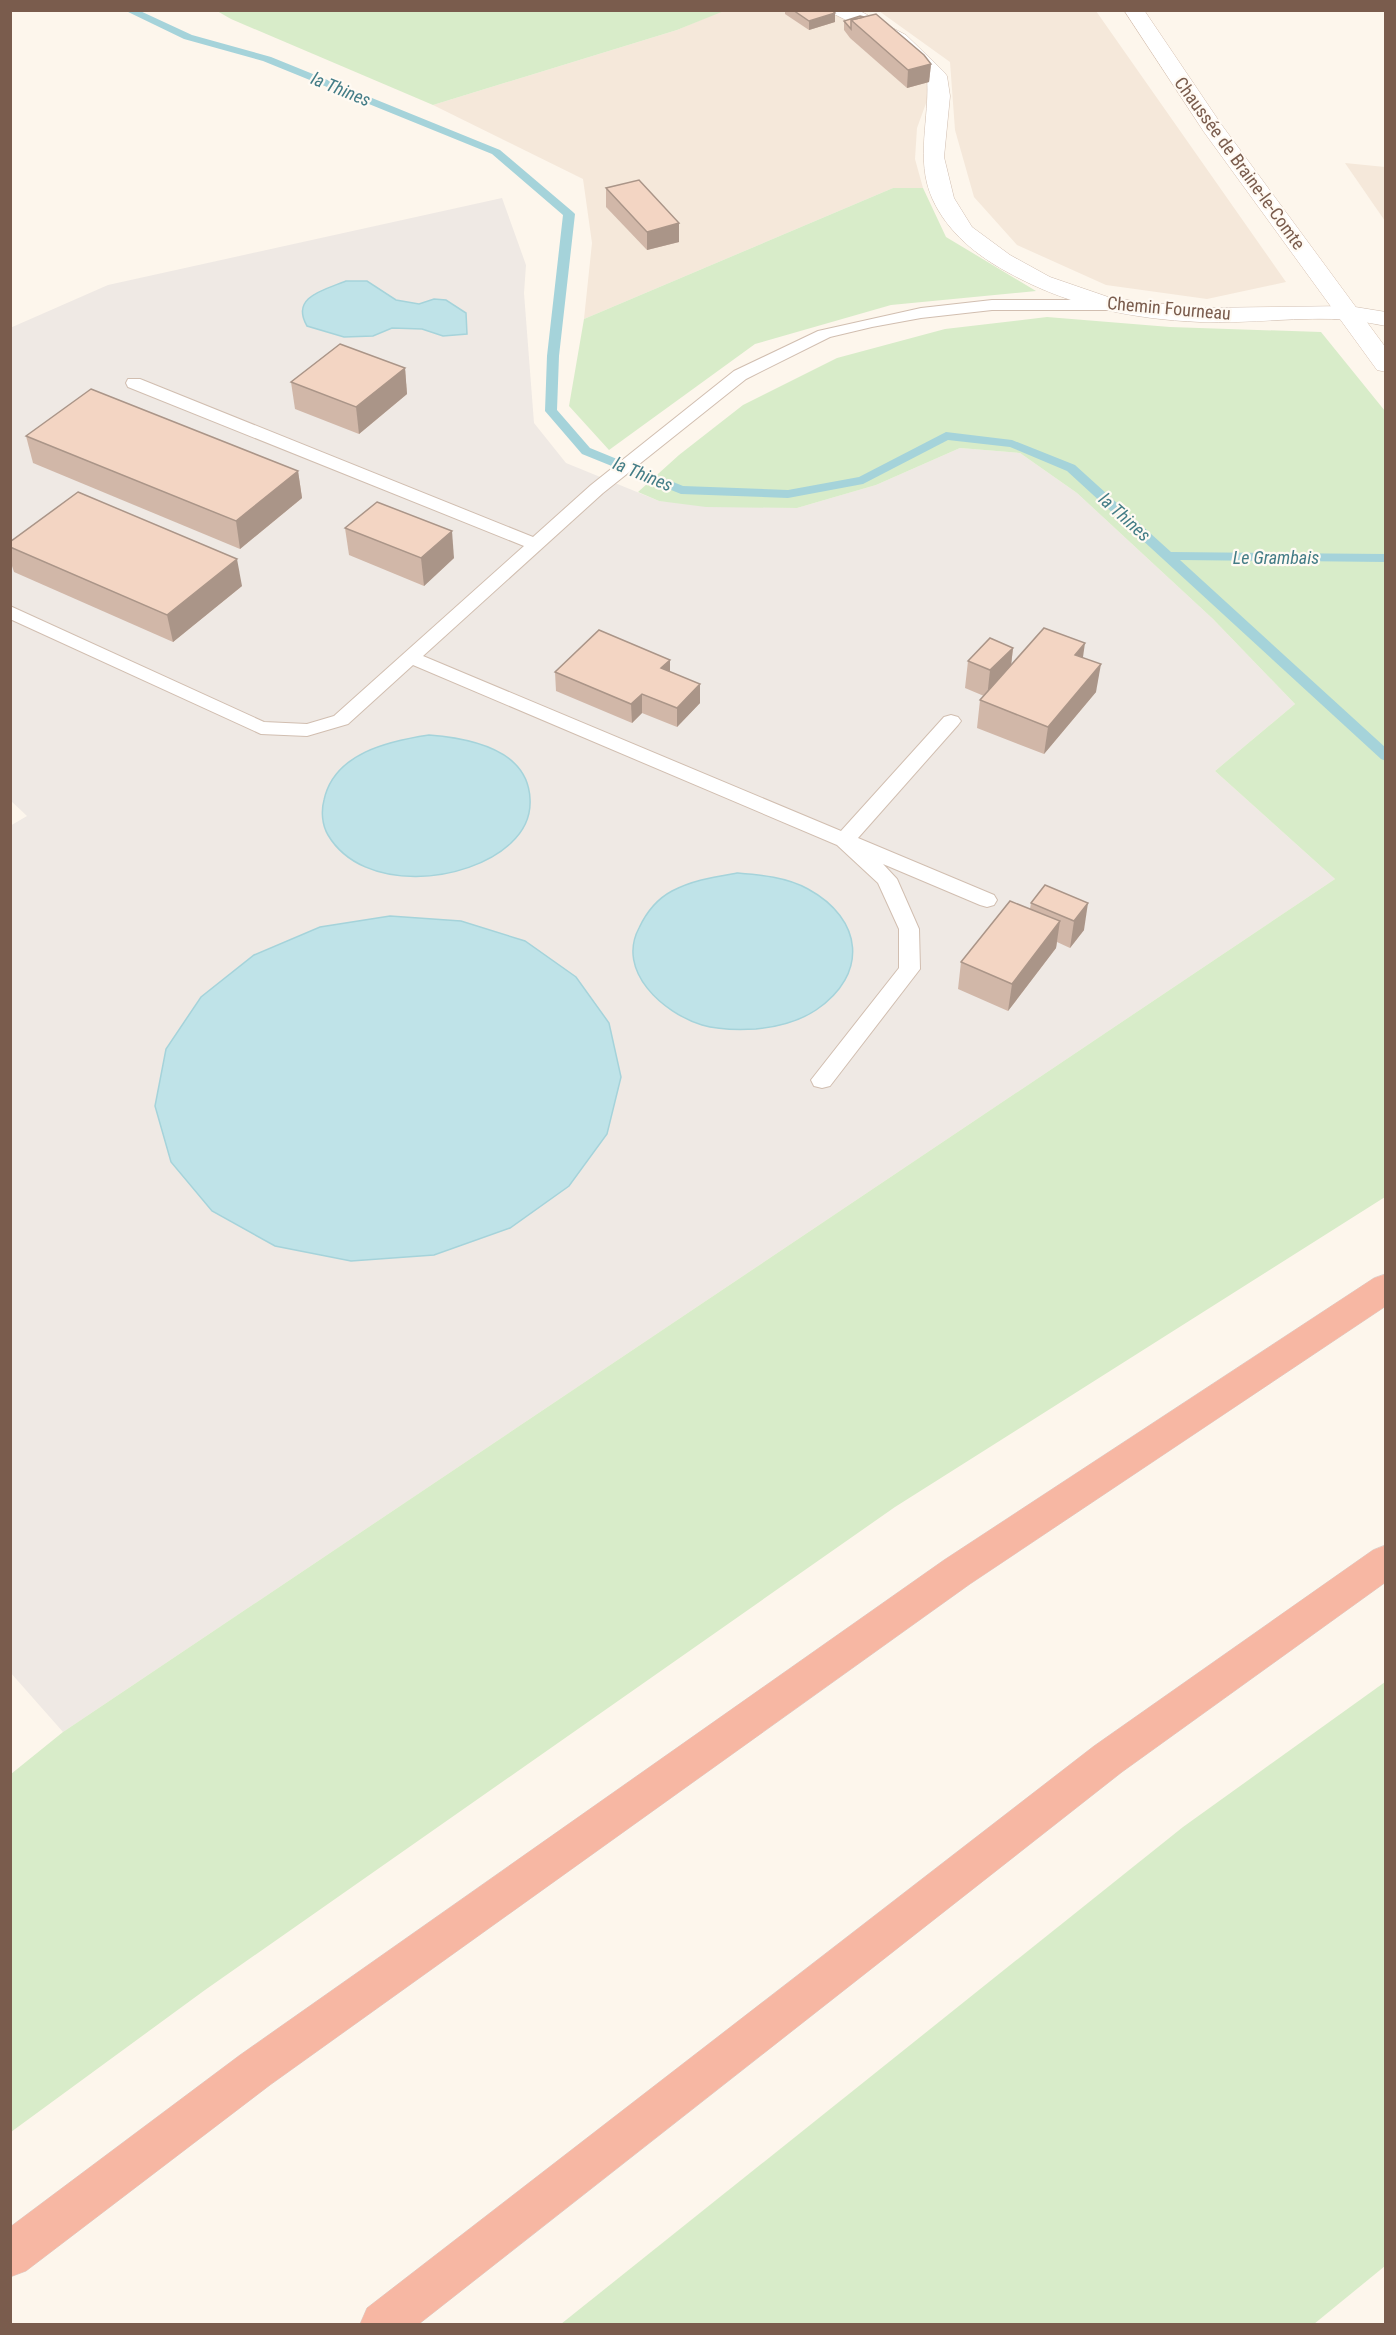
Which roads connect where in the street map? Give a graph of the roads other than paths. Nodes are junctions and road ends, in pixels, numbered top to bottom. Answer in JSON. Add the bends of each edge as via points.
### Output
{"nodes":[{"id":1,"x":841,"y":10,"type":"edge"},
{"id":2,"x":1134,"y":10,"type":"edge"},
{"id":3,"x":1107,"y":305,"type":"junction"},
{"id":4,"x":1349,"y":313,"type":"junction"},
{"id":5,"x":1386,"y":319,"type":"edge"},
{"id":6,"x":1386,"y":364,"type":"edge"},
{"id":7,"x":134,"y":383,"type":"dead end"},
{"id":8,"x":535,"y":544,"type":"junction"},
{"id":9,"x":10,"y":612,"type":"edge"},
{"id":10,"x":410,"y":657,"type":"junction"},
{"id":11,"x":951,"y":721,"type":"dead end"},
{"id":12,"x":844,"y":840,"type":"junction"},
{"id":13,"x":987,"y":900,"type":"dead end"},
{"id":14,"x":822,"y":1080,"type":"dead end"},
{"id":15,"x":1386,"y":1288,"type":"edge"},
{"id":16,"x":1386,"y":1561,"type":"edge"},
{"id":17,"x":10,"y":2255,"type":"edge"},
{"id":18,"x":383,"y":2325,"type":"edge"}],
"edges":[{"from":1,"to":3,"type":"street","name":"Chemin Fourneau","via":[[899,39],[937,76],[933,157],[943,198],[964,231],[1002,260],[1042,282]]},
{"from":2,"to":4,"type":"street","name":"Chaussée de Braine-le-Comte","via":[[1212,127]]},
{"from":3,"to":4,"type":"street","name":"Chemin Fourneau","via":[[1200,315]]},
{"from":3,"to":8,"type":"lane","via":[[992,305],[921,313],[824,334],[740,375]]},
{"from":4,"to":5,"type":"street"},
{"from":4,"to":6,"type":"street","name":"Chaussée de Braine-le-Comte"},
{"from":7,"to":8,"type":"lane"},
{"from":8,"to":10,"type":"lane"},
{"from":9,"to":10,"type":"lane","via":[[261,728],[307,730],[341,720]]},
{"from":10,"to":12,"type":"lane"},
{"from":11,"to":12,"type":"lane"},
{"from":12,"to":13,"type":"lane"},
{"from":12,"to":14,"type":"lane","via":[[887,879],[909,929],[909,969]]},
{"from":15,"to":17,"type":"highway","via":[[957,1572],[255,2070]]},
{"from":16,"to":18,"type":"highway","via":[[1108,1759]]}]}
